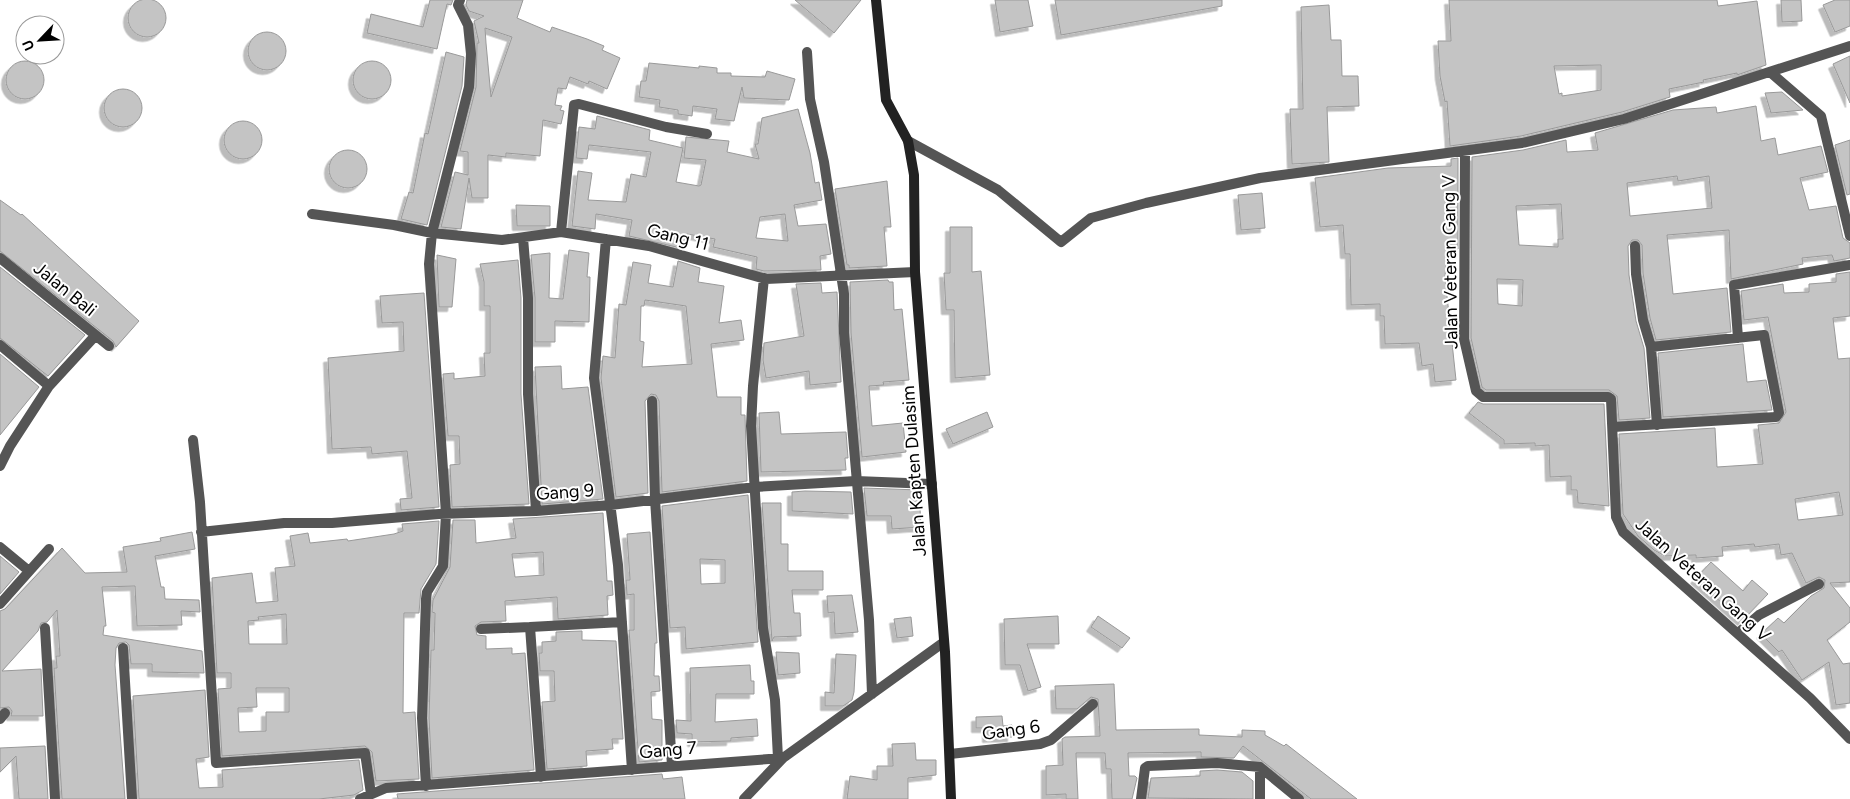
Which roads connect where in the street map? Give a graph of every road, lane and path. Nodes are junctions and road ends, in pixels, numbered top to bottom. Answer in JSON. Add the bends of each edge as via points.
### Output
{"nodes":[{"id":1,"x":460,"y":0,"type":"edge"},
{"id":2,"x":876,"y":0,"type":"edge"},
{"id":3,"x":1850,"y":46,"type":"edge"},
{"id":4,"x":807,"y":52,"type":"dead end"},
{"id":5,"x":1770,"y":72,"type":"junction"},
{"id":6,"x":707,"y":134,"type":"dead end"},
{"id":7,"x":908,"y":141,"type":"junction"},
{"id":8,"x":1465,"y":151,"type":"junction"},
{"id":9,"x":312,"y":214,"type":"dead end"},
{"id":10,"x":561,"y":232,"type":"junction"},
{"id":11,"x":432,"y":233,"type":"junction"},
{"id":12,"x":1850,"y":236,"type":"edge"},
{"id":13,"x":523,"y":238,"type":"junction"},
{"id":14,"x":606,"y":239,"type":"junction"},
{"id":15,"x":1635,"y":246,"type":"dead end"},
{"id":16,"x":0,"y":258,"type":"edge"},
{"id":17,"x":1850,"y":265,"type":"edge"},
{"id":18,"x":915,"y":272,"type":"junction"},
{"id":19,"x":840,"y":276,"type":"junction"},
{"id":20,"x":764,"y":278,"type":"junction"},
{"id":21,"x":96,"y":336,"type":"junction"},
{"id":22,"x":1738,"y":338,"type":"junction"},
{"id":23,"x":0,"y":345,"type":"edge"},
{"id":24,"x":109,"y":346,"type":"dead end"},
{"id":25,"x":1651,"y":347,"type":"junction"},
{"id":26,"x":49,"y":386,"type":"junction"},
{"id":27,"x":652,"y":402,"type":"dead end"},
{"id":28,"x":1657,"y":425,"type":"junction"},
{"id":29,"x":1613,"y":427,"type":"junction"},
{"id":30,"x":193,"y":440,"type":"dead end"},
{"id":31,"x":4,"y":448,"type":"edge"},
{"id":32,"x":0,"y":466,"type":"edge"},
{"id":33,"x":856,"y":481,"type":"junction"},
{"id":34,"x":932,"y":484,"type":"junction"},
{"id":35,"x":755,"y":487,"type":"junction"},
{"id":36,"x":655,"y":500,"type":"junction"},
{"id":37,"x":611,"y":505,"type":"junction"},
{"id":38,"x":536,"y":511,"type":"junction"},
{"id":39,"x":446,"y":514,"type":"junction"},
{"id":40,"x":201,"y":532,"type":"junction"},
{"id":41,"x":0,"y":547,"type":"edge"},
{"id":42,"x":49,"y":549,"type":"dead end"},
{"id":43,"x":29,"y":571,"type":"junction"},
{"id":44,"x":1819,"y":584,"type":"dead end"},
{"id":45,"x":0,"y":604,"type":"edge"},
{"id":46,"x":622,"y":622,"type":"junction"},
{"id":47,"x":530,"y":626,"type":"junction"},
{"id":48,"x":46,"y":628,"type":"dead end"},
{"id":49,"x":481,"y":629,"type":"dead end"},
{"id":50,"x":1738,"y":632,"type":"junction"},
{"id":51,"x":944,"y":642,"type":"junction"},
{"id":52,"x":123,"y":648,"type":"dead end"},
{"id":53,"x":872,"y":694,"type":"junction"},
{"id":54,"x":1093,"y":704,"type":"dead end"},
{"id":55,"x":1850,"y":740,"type":"edge"},
{"id":56,"x":950,"y":754,"type":"junction"},
{"id":57,"x":781,"y":758,"type":"junction"},
{"id":58,"x":672,"y":766,"type":"junction"},
{"id":59,"x":1260,"y":767,"type":"junction"},
{"id":60,"x":632,"y":770,"type":"junction"},
{"id":61,"x":540,"y":777,"type":"junction"},
{"id":62,"x":426,"y":786,"type":"junction"},
{"id":63,"x":371,"y":794,"type":"junction"},
{"id":64,"x":54,"y":799,"type":"edge"},
{"id":65,"x":132,"y":799,"type":"edge"},
{"id":66,"x":360,"y":799,"type":"edge"},
{"id":67,"x":744,"y":799,"type":"edge"},
{"id":68,"x":951,"y":799,"type":"edge"},
{"id":69,"x":1141,"y":799,"type":"edge"},
{"id":70,"x":1260,"y":799,"type":"edge"},
{"id":71,"x":1299,"y":799,"type":"edge"}],
"edges":[{"from":1,"to":11,"type":"street","via":[[458,5],[468,24],[471,54],[469,87]]},
{"from":2,"to":7,"type":"main road","name":"Jalan Kapten Dulasim","via":[[886,100]]},
{"from":3,"to":5,"type":"street"},
{"from":4,"to":19,"type":"street","via":[[810,99],[824,162]]},
{"from":5,"to":8,"type":"street","via":[[1624,119],[1522,143]]},
{"from":5,"to":12,"type":"street","via":[[1821,116]]},
{"from":6,"to":10,"type":"street","via":[[574,105]]},
{"from":7,"to":8,"type":"street","via":[[998,190],[1060,242],[1091,218],[1212,187]]},
{"from":7,"to":18,"type":"main road","name":"Jalan Kapten Dulasim","via":[[914,175]]},
{"from":8,"to":29,"type":"street","name":"Jalan Veteran Gang V","via":[[1464,339],[1476,390],[1483,397],[1608,397],[1613,402]]},
{"from":9,"to":11,"type":"street","name":"Gang 11"},
{"from":10,"to":13,"type":"street","name":"Gang 11"},
{"from":10,"to":14,"type":"street","name":"Gang 11"},
{"from":11,"to":13,"type":"street","name":"Gang 11","via":[[502,240]]},
{"from":11,"to":39,"type":"street","via":[[429,264]]},
{"from":13,"to":38,"type":"street"},
{"from":14,"to":20,"type":"street","name":"Gang 11","via":[[674,252]]},
{"from":14,"to":37,"type":"street","via":[[594,378]]},
{"from":15,"to":25,"type":"street","via":[[1643,320]]},
{"from":16,"to":21,"type":"street","name":"Jalan Bali"},
{"from":17,"to":22,"type":"street","via":[[1734,285]]},
{"from":18,"to":19,"type":"street","name":"Gang 11"},
{"from":18,"to":34,"type":"main road","name":"Jalan Kapten Dulasim"},
{"from":19,"to":20,"type":"street","name":"Gang 11"},
{"from":19,"to":33,"type":"street","via":[[844,294]]},
{"from":20,"to":35,"type":"street","via":[[752,386]]},
{"from":21,"to":24,"type":"street","name":"Jalan Bali"},
{"from":21,"to":26,"type":"street"},
{"from":22,"to":25,"type":"street"},
{"from":22,"to":28,"type":"street","via":[[1764,335],[1777,416]]},
{"from":23,"to":26,"type":"street"},
{"from":25,"to":28,"type":"street"},
{"from":26,"to":31,"type":"street"},
{"from":27,"to":36,"type":"street"},
{"from":28,"to":29,"type":"street"},
{"from":29,"to":50,"type":"street","name":"Jalan Veteran Gang V","via":[[1616,516],[1624,532]]},
{"from":30,"to":40,"type":"street"},
{"from":31,"to":32,"type":"street"},
{"from":33,"to":34,"type":"street","name":"Gang 9"},
{"from":33,"to":35,"type":"street","name":"Gang 9"},
{"from":33,"to":53,"type":"street","via":[[869,620]]},
{"from":34,"to":51,"type":"main road","name":"Jalan Kapten Dulasim"},
{"from":35,"to":36,"type":"street","name":"Gang 9"},
{"from":35,"to":57,"type":"street","via":[[763,628]]},
{"from":36,"to":37,"type":"street","name":"Gang 9"},
{"from":36,"to":58,"type":"street"},
{"from":37,"to":38,"type":"street","name":"Gang 9"},
{"from":37,"to":46,"type":"street"},
{"from":38,"to":39,"type":"street","name":"Gang 9"},
{"from":39,"to":40,"type":"street","name":"Gang 9","via":[[332,523],[284,523]]},
{"from":39,"to":62,"type":"street","via":[[443,566],[426,599],[422,718]]},
{"from":40,"to":63,"type":"street","via":[[216,762],[365,753]]},
{"from":41,"to":43,"type":"street"},
{"from":42,"to":43,"type":"street"},
{"from":43,"to":45,"type":"street"},
{"from":44,"to":50,"type":"street","via":[[1759,615]]},
{"from":46,"to":47,"type":"street"},
{"from":46,"to":60,"type":"street"},
{"from":47,"to":49,"type":"street"},
{"from":47,"to":61,"type":"street"},
{"from":48,"to":64,"type":"street"},
{"from":50,"to":55,"type":"street","name":"Jalan Veteran Gang V"},
{"from":51,"to":53,"type":"street"},
{"from":51,"to":56,"type":"main road","name":"Jalan Kapten Dulasim"},
{"from":52,"to":65,"type":"street"},
{"from":53,"to":57,"type":"street"},
{"from":54,"to":56,"type":"street","name":"Gang 6","via":[[1051,740],[1040,744]]},
{"from":56,"to":68,"type":"main road","name":"Jalan Kapten Dulasim"},
{"from":57,"to":58,"type":"street","name":"Gang 7"},
{"from":57,"to":67,"type":"street"},
{"from":58,"to":60,"type":"street","name":"Gang 7"},
{"from":59,"to":69,"type":"street","via":[[1217,763],[1150,765],[1145,768]]},
{"from":59,"to":70,"type":"street"},
{"from":59,"to":71,"type":"street"},
{"from":60,"to":61,"type":"street","name":"Gang 7"},
{"from":61,"to":62,"type":"street","name":"Gang 7"},
{"from":62,"to":63,"type":"street","name":"Gang 7","via":[[386,788]]},
{"from":63,"to":66,"type":"street","name":"Gang 7"}]}
